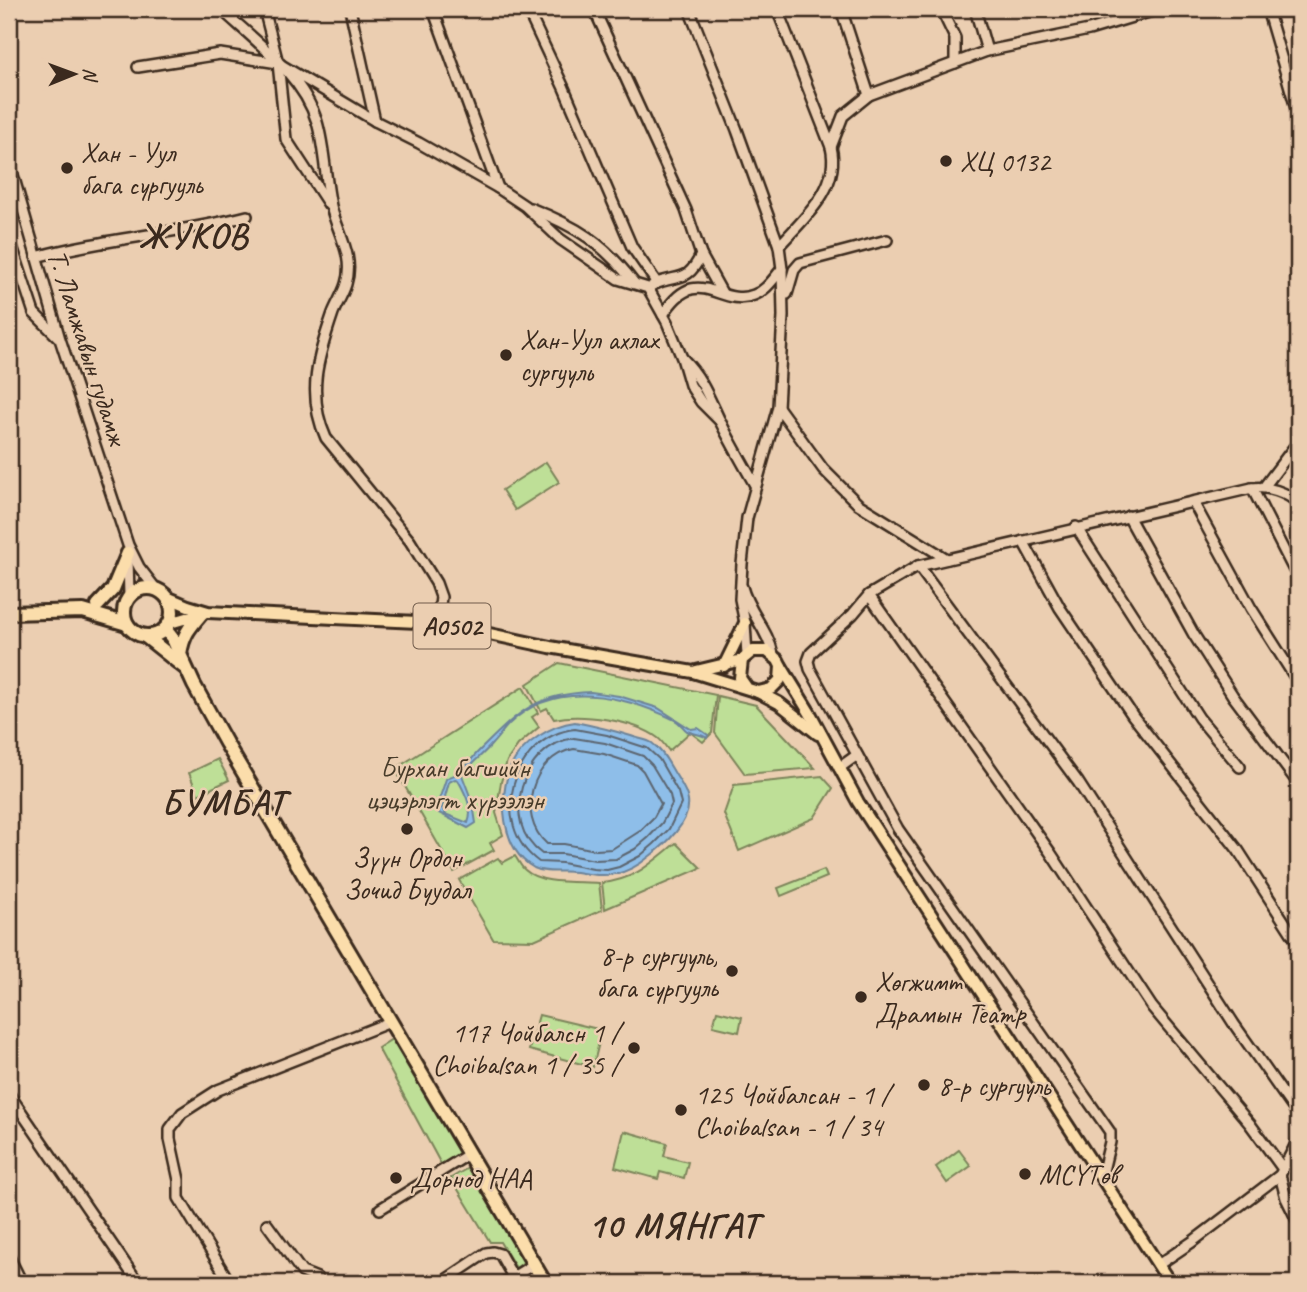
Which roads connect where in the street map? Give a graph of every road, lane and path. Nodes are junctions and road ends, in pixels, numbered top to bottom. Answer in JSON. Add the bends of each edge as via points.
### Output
{"nodes":[{"id":1,"x":221,"y":9,"type":"edge"},
{"id":2,"x":264,"y":9,"type":"edge"},
{"id":3,"x":350,"y":9,"type":"edge"},
{"id":4,"x":433,"y":9,"type":"edge"},
{"id":5,"x":527,"y":9,"type":"edge"},
{"id":6,"x":594,"y":9,"type":"edge"},
{"id":7,"x":689,"y":9,"type":"edge"},
{"id":8,"x":776,"y":9,"type":"edge"},
{"id":9,"x":841,"y":9,"type":"edge"},
{"id":10,"x":941,"y":9,"type":"edge"},
{"id":11,"x":975,"y":9,"type":"edge"},
{"id":12,"x":1159,"y":9,"type":"edge"},
{"id":13,"x":1267,"y":9,"type":"edge"},
{"id":14,"x":987,"y":51,"type":"junction"},
{"id":15,"x":278,"y":63,"type":"junction"},
{"id":16,"x":955,"y":63,"type":"junction"},
{"id":17,"x":138,"y":66,"type":"dead end"},
{"id":18,"x":869,"y":95,"type":"junction"},
{"id":19,"x":1298,"y":115,"type":"edge"},
{"id":20,"x":375,"y":121,"type":"junction"},
{"id":21,"x":831,"y":147,"type":"junction"},
{"id":22,"x":9,"y":161,"type":"edge"},
{"id":23,"x":498,"y":188,"type":"junction"},
{"id":24,"x":525,"y":206,"type":"junction"},
{"id":25,"x":331,"y":209,"type":"junction"},
{"id":26,"x":247,"y":216,"type":"dead end"},
{"id":27,"x":9,"y":237,"type":"edge"},
{"id":28,"x":887,"y":240,"type":"dead end"},
{"id":29,"x":779,"y":246,"type":"junction"},
{"id":30,"x":701,"y":255,"type":"junction"},
{"id":31,"x":36,"y":257,"type":"junction"},
{"id":32,"x":782,"y":269,"type":"junction"},
{"id":33,"x":679,"y":278,"type":"junction"},
{"id":34,"x":634,"y":283,"type":"junction"},
{"id":35,"x":652,"y":285,"type":"junction"},
{"id":36,"x":685,"y":291,"type":"junction"},
{"id":37,"x":722,"y":293,"type":"junction"},
{"id":38,"x":663,"y":315,"type":"junction"},
{"id":39,"x":783,"y":316,"type":"junction"},
{"id":40,"x":60,"y":339,"type":"junction"},
{"id":41,"x":778,"y":408,"type":"junction"},
{"id":42,"x":1298,"y":442,"type":"edge"},
{"id":43,"x":755,"y":485,"type":"junction"},
{"id":44,"x":1264,"y":487,"type":"junction"},
{"id":45,"x":1252,"y":488,"type":"junction"},
{"id":46,"x":1194,"y":502,"type":"junction"},
{"id":47,"x":1298,"y":503,"type":"edge"},
{"id":48,"x":1128,"y":516,"type":"junction"},
{"id":49,"x":1076,"y":527,"type":"junction"},
{"id":50,"x":1023,"y":541,"type":"junction"},
{"id":51,"x":128,"y":549,"type":"junction"},
{"id":52,"x":947,"y":559,"type":"junction"},
{"id":53,"x":918,"y":566,"type":"junction"},
{"id":54,"x":741,"y":578,"type":"junction"},
{"id":55,"x":1298,"y":578,"type":"edge"},
{"id":56,"x":162,"y":593,"type":"junction"},
{"id":57,"x":869,"y":595,"type":"junction"},
{"id":58,"x":127,"y":600,"type":"junction"},
{"id":59,"x":98,"y":605,"type":"junction"},
{"id":60,"x":82,"y":611,"type":"junction"},
{"id":61,"x":9,"y":613,"type":"edge"},
{"id":62,"x":205,"y":613,"type":"junction"},
{"id":63,"x":438,"y":623,"type":"junction"},
{"id":64,"x":745,"y":623,"type":"junction"},
{"id":65,"x":127,"y":624,"type":"junction"},
{"id":66,"x":168,"y":626,"type":"junction"},
{"id":67,"x":145,"y":636,"type":"junction"},
{"id":68,"x":180,"y":654,"type":"junction"},
{"id":69,"x":773,"y":654,"type":"junction"},
{"id":70,"x":745,"y":657,"type":"junction"},
{"id":71,"x":724,"y":666,"type":"junction"},
{"id":72,"x":781,"y":666,"type":"junction"},
{"id":73,"x":187,"y":670,"type":"junction"},
{"id":74,"x":693,"y":672,"type":"junction"},
{"id":75,"x":1298,"y":682,"type":"edge"},
{"id":76,"x":752,"y":690,"type":"junction"},
{"id":77,"x":823,"y":737,"type":"junction"},
{"id":78,"x":857,"y":755,"type":"junction"},
{"id":79,"x":1240,"y":767,"type":"dead end"},
{"id":80,"x":839,"y":768,"type":"junction"},
{"id":81,"x":1298,"y":783,"type":"edge"},
{"id":82,"x":1298,"y":943,"type":"edge"},
{"id":83,"x":390,"y":1022,"type":"junction"},
{"id":84,"x":9,"y":1094,"type":"edge"},
{"id":85,"x":1298,"y":1115,"type":"edge"},
{"id":86,"x":1298,"y":1140,"type":"edge"},
{"id":87,"x":469,"y":1154,"type":"junction"},
{"id":88,"x":1279,"y":1174,"type":"junction"},
{"id":89,"x":1101,"y":1179,"type":"junction"},
{"id":90,"x":380,"y":1209,"type":"dead end"},
{"id":91,"x":1298,"y":1222,"type":"edge"},
{"id":92,"x":267,"y":1224,"type":"dead end"},
{"id":93,"x":9,"y":1257,"type":"edge"},
{"id":94,"x":534,"y":1264,"type":"junction"},
{"id":95,"x":1158,"y":1265,"type":"junction"},
{"id":96,"x":513,"y":1277,"type":"junction"},
{"id":97,"x":135,"y":1278,"type":"dead end"},
{"id":98,"x":22,"y":1283,"type":"edge"},
{"id":99,"x":230,"y":1283,"type":"edge"},
{"id":100,"x":320,"y":1283,"type":"edge"},
{"id":101,"x":441,"y":1283,"type":"edge"},
{"id":102,"x":503,"y":1283,"type":"edge"},
{"id":103,"x":545,"y":1283,"type":"edge"},
{"id":104,"x":1170,"y":1283,"type":"edge"}],
"edges":[{"from":1,"to":15,"type":"street"},
{"from":2,"to":15,"type":"street"},
{"from":3,"to":20,"type":"street"},
{"from":4,"to":23,"type":"street"},
{"from":5,"to":35,"type":"street"},
{"from":6,"to":30,"type":"street","via":[[686,210]]},
{"from":7,"to":29,"type":"street"},
{"from":8,"to":21,"type":"street"},
{"from":9,"to":18,"type":"street"},
{"from":10,"to":16,"type":"street","via":[[955,38]]},
{"from":11,"to":14,"type":"street"},
{"from":12,"to":14,"type":"street","via":[[1089,30]]},
{"from":13,"to":19,"type":"street"},
{"from":14,"to":16,"type":"street"},
{"from":15,"to":17,"type":"street","via":[[220,54]]},
{"from":15,"to":20,"type":"street"},
{"from":15,"to":25,"type":"street","via":[[286,139]]},
{"from":15,"to":25,"type":"street","via":[[308,98],[317,123]]},
{"from":16,"to":18,"type":"street"},
{"from":18,"to":21,"type":"street","via":[[843,116]]},
{"from":20,"to":23,"type":"street"},
{"from":21,"to":29,"type":"street","via":[[834,162],[825,194]]},
{"from":22,"to":31,"type":"street","name":"Т. Ламжавын гудамж"},
{"from":23,"to":24,"type":"street"},
{"from":24,"to":34,"type":"street","via":[[560,239],[618,279]]},
{"from":24,"to":34,"type":"street","via":[[566,222],[604,248]]},
{"from":25,"to":63,"type":"street","via":[[347,248],[347,282],[314,380],[318,420],[326,438],[410,541],[436,583],[441,597]]},
{"from":26,"to":31,"type":"street"},
{"from":27,"to":40,"type":"street","via":[[34,313]]},
{"from":28,"to":39,"type":"street","via":[[800,263],[789,281]]},
{"from":29,"to":32,"type":"street"},
{"from":30,"to":33,"type":"street","via":[[694,271]]},
{"from":30,"to":37,"type":"street"},
{"from":31,"to":40,"type":"street","name":"Т. Ламжавын гудамж"},
{"from":32,"to":37,"type":"street","via":[[757,295],[743,298]]},
{"from":32,"to":39,"type":"street"},
{"from":33,"to":35,"type":"street"},
{"from":33,"to":36,"type":"street"},
{"from":34,"to":35,"type":"street"},
{"from":35,"to":38,"type":"street"},
{"from":36,"to":37,"type":"street"},
{"from":36,"to":38,"type":"street"},
{"from":38,"to":43,"type":"street","via":[[682,358],[701,381]]},
{"from":39,"to":41,"type":"street"},
{"from":40,"to":51,"type":"street","name":"Т. Ламжавын гудамж"},
{"from":41,"to":43,"type":"street"},
{"from":41,"to":52,"type":"street","via":[[823,469],[858,503]]},
{"from":42,"to":44,"type":"street"},
{"from":43,"to":54,"type":"street"},
{"from":44,"to":45,"type":"street"},
{"from":44,"to":47,"type":"street"},
{"from":45,"to":46,"type":"street"},
{"from":45,"to":55,"type":"street"},
{"from":46,"to":48,"type":"street"},
{"from":46,"to":75,"type":"street","via":[[1251,608]]},
{"from":48,"to":49,"type":"street"},
{"from":48,"to":81,"type":"street","via":[[1226,686]]},
{"from":49,"to":50,"type":"street"},
{"from":49,"to":79,"type":"street","via":[[1199,718]]},
{"from":50,"to":52,"type":"street"},
{"from":50,"to":82,"type":"street","via":[[1060,608],[1133,716],[1238,850]]},
{"from":51,"to":56,"type":"street","name":"Т. Ламжавын гудамж"},
{"from":51,"to":58,"type":"street","name":"Т. Ламжавын гудамж"},
{"from":51,"to":59,"type":"highway","via":[[113,589]]},
{"from":52,"to":53,"type":"street"},
{"from":53,"to":57,"type":"street"},
{"from":53,"to":85,"type":"street","via":[[1078,782]]},
{"from":54,"to":64,"type":"street"},
{"from":54,"to":69,"type":"street"},
{"from":56,"to":58,"type":"highway","via":[[141,589]]},
{"from":56,"to":62,"type":"main road","number":"A0502"},
{"from":56,"to":66,"type":"highway","via":[[172,610]]},
{"from":57,"to":78,"type":"street","via":[[808,661]]},
{"from":57,"to":88,"type":"street","via":[[1050,852],[1152,1007],[1250,1124]]},
{"from":58,"to":59,"type":"highway"},
{"from":58,"to":65,"type":"highway"},
{"from":59,"to":60,"type":"highway"},
{"from":60,"to":61,"type":"highway"},
{"from":60,"to":65,"type":"highway"},
{"from":62,"to":63,"type":"main road","number":"A0502"},
{"from":62,"to":66,"type":"main road","number":"A0502"},
{"from":62,"to":68,"type":"highway","via":[[186,629]]},
{"from":63,"to":74,"type":"main road","number":"A0502"},
{"from":64,"to":70,"type":"street"},
{"from":64,"to":71,"type":"main road"},
{"from":65,"to":67,"type":"highway"},
{"from":66,"to":67,"type":"highway","number":"A0502","via":[[159,634]]},
{"from":66,"to":68,"type":"highway"},
{"from":67,"to":73,"type":"highway"},
{"from":68,"to":73,"type":"highway"},
{"from":69,"to":70,"type":"main road","number":"A0502","via":[[760,650]]},
{"from":69,"to":72,"type":"main road"},
{"from":70,"to":71,"type":"main road","number":"A0502"},
{"from":70,"to":76,"type":"main road","via":[[740,678]]},
{"from":71,"to":74,"type":"main road","number":"A0502"},
{"from":72,"to":76,"type":"main road","via":[[771,690]]},
{"from":72,"to":77,"type":"main road"},
{"from":73,"to":83,"type":"highway"},
{"from":74,"to":76,"type":"main road","number":"A0502"},
{"from":76,"to":77,"type":"main road","via":[[779,703]]},
{"from":77,"to":80,"type":"main road"},
{"from":78,"to":80,"type":"street"},
{"from":78,"to":89,"type":"street","via":[[898,829],[1110,1132]]},
{"from":80,"to":89,"type":"main road"},
{"from":83,"to":87,"type":"highway"},
{"from":83,"to":99,"type":"street","via":[[218,1090],[182,1113],[170,1129],[179,1198]]},
{"from":84,"to":97,"type":"street"},
{"from":86,"to":88,"type":"street"},
{"from":87,"to":90,"type":"street"},
{"from":87,"to":94,"type":"highway"},
{"from":88,"to":91,"type":"street"},
{"from":88,"to":95,"type":"street"},
{"from":89,"to":95,"type":"main road"},
{"from":92,"to":100,"type":"street","via":[[302,1272]]},
{"from":93,"to":98,"type":"street"},
{"from":94,"to":96,"type":"street"},
{"from":94,"to":103,"type":"highway"},
{"from":95,"to":104,"type":"main road"},
{"from":96,"to":101,"type":"street","via":[[500,1254],[493,1252]]},
{"from":96,"to":102,"type":"street"}]}
